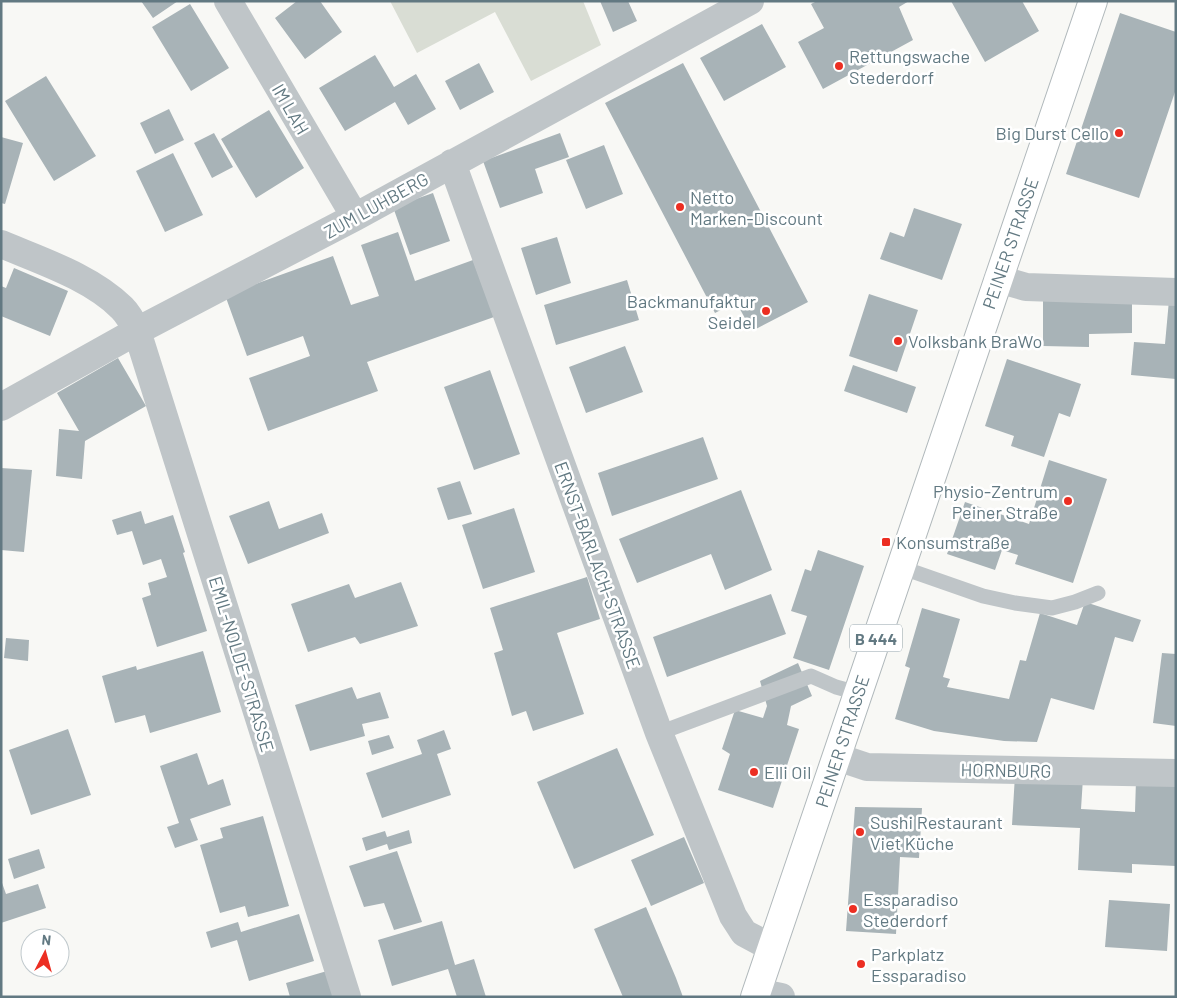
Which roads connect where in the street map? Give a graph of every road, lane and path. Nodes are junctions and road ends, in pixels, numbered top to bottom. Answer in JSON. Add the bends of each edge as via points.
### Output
{"nodes":[{"id":1,"x":228,"y":1,"type":"edge"},
{"id":2,"x":750,"y":1,"type":"edge"},
{"id":3,"x":1093,"y":1,"type":"edge"},
{"id":4,"x":452,"y":163,"type":"junction"},
{"id":5,"x":355,"y":217,"type":"junction"},
{"id":6,"x":1,"y":244,"type":"edge"},
{"id":7,"x":998,"y":278,"type":"junction"},
{"id":8,"x":1176,"y":292,"type":"edge"},
{"id":9,"x":138,"y":331,"type":"junction"},
{"id":10,"x":1,"y":407,"type":"edge"},
{"id":11,"x":900,"y":567,"type":"junction"},
{"id":12,"x":1098,"y":593,"type":"dead end"},
{"id":13,"x":858,"y":693,"type":"junction"},
{"id":14,"x":659,"y":733,"type":"junction"},
{"id":15,"x":838,"y":757,"type":"junction"},
{"id":16,"x":1176,"y":773,"type":"edge"},
{"id":17,"x":772,"y":948,"type":"junction"},
{"id":18,"x":764,"y":995,"type":"edge"},
{"id":19,"x":347,"y":997,"type":"edge"}],
"edges":[{"from":1,"to":5,"type":"street","name":"IM LAH"},
{"from":2,"to":4,"type":"street","name":"ZUM LUHBERG"},
{"from":3,"to":7,"type":"main road","name":"PEINER STRASSE","number":"B 444"},
{"from":4,"to":5,"type":"street","name":"ZUM LUHBERG"},
{"from":4,"to":14,"type":"street","name":"ERNST-BARLACH-STRASSE"},
{"from":5,"to":9,"type":"street","name":"ZUM LUHBERG"},
{"from":6,"to":9,"type":"street","name":"EMIL-NOLDE-STRASSE","via":[[63,270],[101,291],[123,309]]},
{"from":7,"to":8,"type":"street","via":[[1026,287]]},
{"from":7,"to":11,"type":"main road","name":"PEINER STRASSE","number":"B 444"},
{"from":9,"to":10,"type":"street","name":"ZUM LUHBERG"},
{"from":9,"to":19,"type":"street","name":"EMIL-NOLDE-STRASSE"},
{"from":11,"to":12,"type":"lane","via":[[983,596],[1052,608]]},
{"from":11,"to":13,"type":"main road","name":"PEINER STRASSE","number":"B 444"},
{"from":13,"to":14,"type":"lane","via":[[811,676]]},
{"from":13,"to":15,"type":"main road","name":"PEINER STRASSE","number":"B 444"},
{"from":14,"to":17,"type":"street","name":"ERNST-BARLACH-STRASSE","via":[[733,916],[744,933]]},
{"from":15,"to":16,"type":"street","name":"HORNBURG","via":[[867,767]]},
{"from":15,"to":17,"type":"main road","name":"PEINER STRASSE","number":"B 444"},
{"from":17,"to":18,"type":"main road","name":"PEINER STRASSE","number":"B 444"}]}
